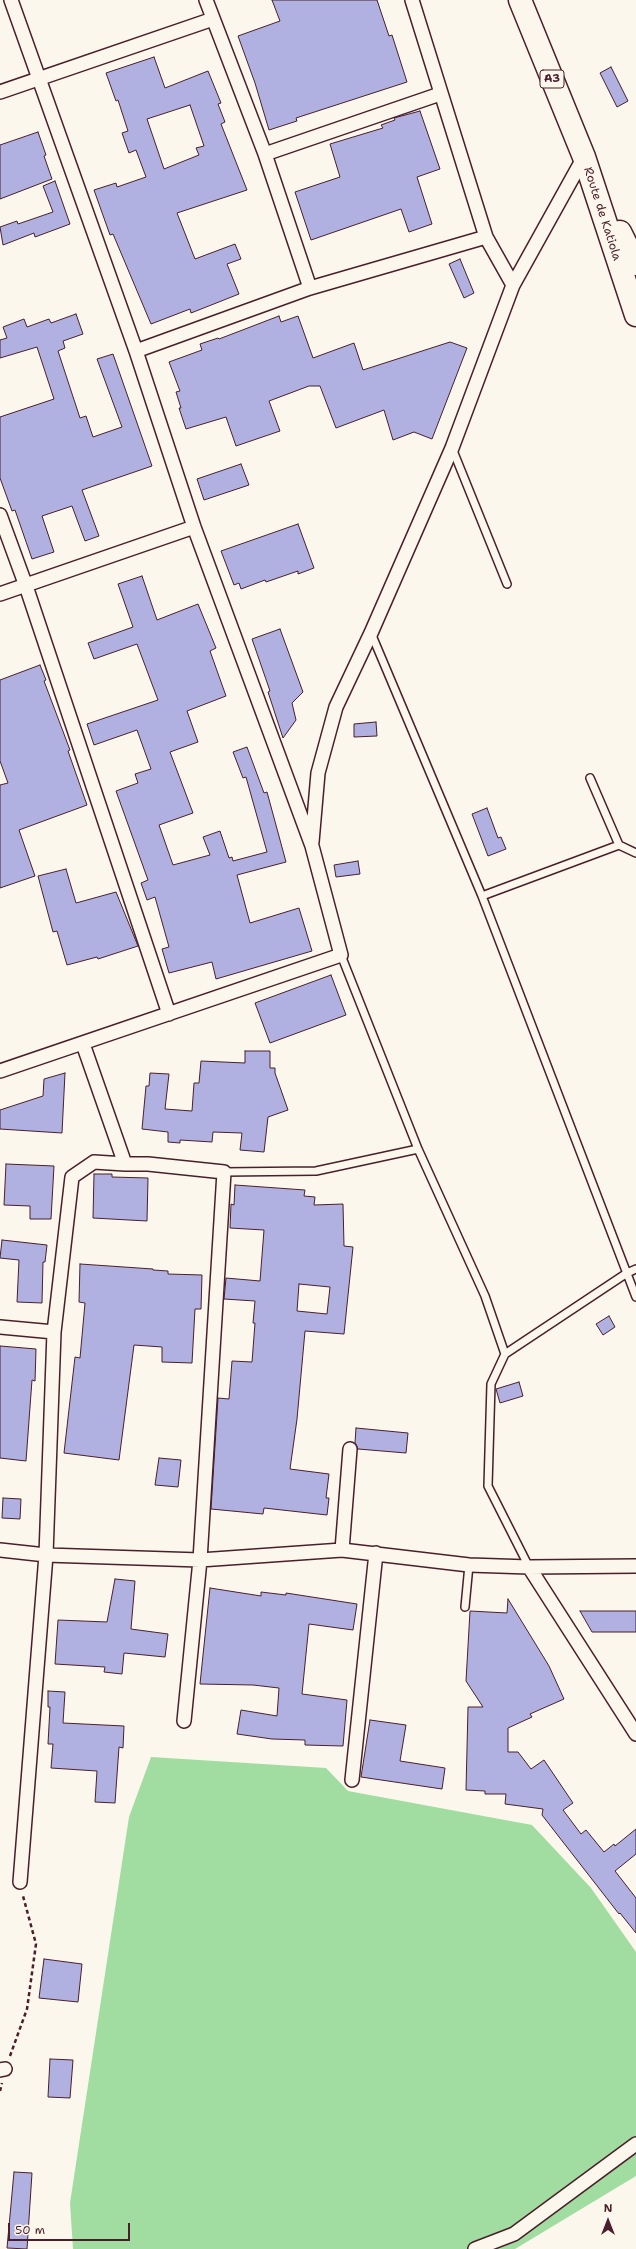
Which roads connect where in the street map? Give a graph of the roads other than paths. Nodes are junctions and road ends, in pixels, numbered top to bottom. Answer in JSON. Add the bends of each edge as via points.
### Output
{"nodes":[{"id":1,"x":11,"y":0,"type":"edge"},
{"id":2,"x":206,"y":0,"type":"edge"},
{"id":3,"x":412,"y":0,"type":"edge"},
{"id":4,"x":520,"y":0,"type":"edge"},
{"id":5,"x":213,"y":19,"type":"junction"},
{"id":6,"x":39,"y":79,"type":"junction"},
{"id":7,"x":0,"y":92,"type":"edge"},
{"id":8,"x":440,"y":94,"type":"junction"},
{"id":9,"x":264,"y":154,"type":"junction"},
{"id":10,"x":584,"y":157,"type":"junction"},
{"id":11,"x":486,"y":237,"type":"junction"},
{"id":12,"x":636,"y":264,"type":"edge"},
{"id":13,"x":514,"y":285,"type":"junction"},
{"id":14,"x":310,"y":288,"type":"junction"},
{"id":15,"x":636,"y":316,"type":"edge"},
{"id":16,"x":136,"y":351,"type":"junction"},
{"id":17,"x":452,"y":448,"type":"junction"},
{"id":18,"x":0,"y":515,"type":"edge"},
{"id":19,"x":194,"y":527,"type":"junction"},
{"id":20,"x":507,"y":584,"type":"dead end"},
{"id":21,"x":26,"y":586,"type":"junction"},
{"id":22,"x":0,"y":594,"type":"edge"},
{"id":23,"x":372,"y":633,"type":"junction"},
{"id":24,"x":590,"y":778,"type":"dead end"},
{"id":25,"x":619,"y":845,"type":"junction"},
{"id":26,"x":312,"y":846,"type":"junction"},
{"id":27,"x":636,"y":853,"type":"edge"},
{"id":28,"x":482,"y":896,"type":"junction"},
{"id":29,"x":341,"y":955,"type":"junction"},
{"id":30,"x":169,"y":1014,"type":"junction"},
{"id":31,"x":83,"y":1044,"type":"junction"},
{"id":32,"x":0,"y":1071,"type":"edge"},
{"id":33,"x":418,"y":1149,"type":"junction"},
{"id":34,"x":125,"y":1164,"type":"junction"},
{"id":35,"x":224,"y":1172,"type":"junction"},
{"id":36,"x":636,"y":1269,"type":"edge"},
{"id":37,"x":627,"y":1273,"type":"junction"},
{"id":38,"x":636,"y":1297,"type":"edge"},
{"id":39,"x":0,"y":1327,"type":"edge"},
{"id":40,"x":54,"y":1332,"type":"junction"},
{"id":41,"x":505,"y":1354,"type":"junction"},
{"id":42,"x":350,"y":1449,"type":"dead end"},
{"id":43,"x":0,"y":1550,"type":"edge"},
{"id":44,"x":342,"y":1550,"type":"junction"},
{"id":45,"x":376,"y":1553,"type":"junction"},
{"id":46,"x":46,"y":1555,"type":"junction"},
{"id":47,"x":200,"y":1560,"type":"junction"},
{"id":48,"x":469,"y":1565,"type":"junction"},
{"id":49,"x":636,"y":1566,"type":"edge"},
{"id":50,"x":529,"y":1567,"type":"junction"},
{"id":51,"x":465,"y":1607,"type":"dead end"},
{"id":52,"x":184,"y":1721,"type":"dead end"},
{"id":53,"x":636,"y":1734,"type":"edge"},
{"id":54,"x":352,"y":1780,"type":"dead end"},
{"id":55,"x":20,"y":1882,"type":"road end"},
{"id":56,"x":636,"y":2144,"type":"edge"},
{"id":57,"x":475,"y":2249,"type":"edge"}],
"edges":[{"from":1,"to":6,"type":"street"},
{"from":2,"to":5,"type":"street"},
{"from":3,"to":8,"type":"street"},
{"from":4,"to":10,"type":"highway","number":"A3"},
{"from":5,"to":6,"type":"street"},
{"from":5,"to":9,"type":"street"},
{"from":6,"to":7,"type":"street"},
{"from":6,"to":16,"type":"street"},
{"from":8,"to":9,"type":"street"},
{"from":8,"to":11,"type":"street"},
{"from":9,"to":14,"type":"street"},
{"from":10,"to":12,"type":"highway","name":"Route de Katiola","number":"A3"},
{"from":10,"to":13,"type":"street"},
{"from":10,"to":15,"type":"highway","name":"Route de Katiola","number":"A3"},
{"from":11,"to":13,"type":"street"},
{"from":11,"to":14,"type":"street"},
{"from":13,"to":17,"type":"street"},
{"from":14,"to":16,"type":"street"},
{"from":16,"to":19,"type":"street"},
{"from":17,"to":20,"type":"lane"},
{"from":17,"to":23,"type":"street"},
{"from":18,"to":21,"type":"street"},
{"from":19,"to":21,"type":"street"},
{"from":19,"to":26,"type":"street"},
{"from":21,"to":22,"type":"street"},
{"from":21,"to":30,"type":"street"},
{"from":23,"to":26,"type":"street","via":[[336,707],[318,773]]},
{"from":23,"to":28,"type":"lane"},
{"from":24,"to":25,"type":"lane"},
{"from":25,"to":27,"type":"lane"},
{"from":25,"to":28,"type":"lane"},
{"from":26,"to":29,"type":"street"},
{"from":28,"to":37,"type":"lane"},
{"from":29,"to":30,"type":"street"},
{"from":29,"to":33,"type":"lane"},
{"from":30,"to":31,"type":"street"},
{"from":31,"to":32,"type":"street"},
{"from":31,"to":34,"type":"street"},
{"from":33,"to":35,"type":"lane","via":[[316,1172]]},
{"from":33,"to":41,"type":"lane","via":[[485,1296]]},
{"from":34,"to":35,"type":"street"},
{"from":34,"to":40,"type":"street","via":[[94,1162],[72,1177]]},
{"from":35,"to":47,"type":"street"},
{"from":36,"to":37,"type":"lane"},
{"from":37,"to":38,"type":"lane"},
{"from":37,"to":41,"type":"lane"},
{"from":39,"to":40,"type":"street"},
{"from":40,"to":46,"type":"street"},
{"from":41,"to":50,"type":"lane","via":[[491,1384],[488,1486]]},
{"from":42,"to":44,"type":"street"},
{"from":43,"to":46,"type":"street"},
{"from":44,"to":45,"type":"street"},
{"from":44,"to":47,"type":"street"},
{"from":45,"to":48,"type":"street"},
{"from":45,"to":54,"type":"street"},
{"from":46,"to":47,"type":"street"},
{"from":46,"to":55,"type":"street"},
{"from":47,"to":52,"type":"street"},
{"from":48,"to":50,"type":"street"},
{"from":48,"to":51,"type":"lane"},
{"from":49,"to":50,"type":"street"},
{"from":50,"to":53,"type":"street"},
{"from":56,"to":57,"type":"street","via":[[514,2234]]}]}
